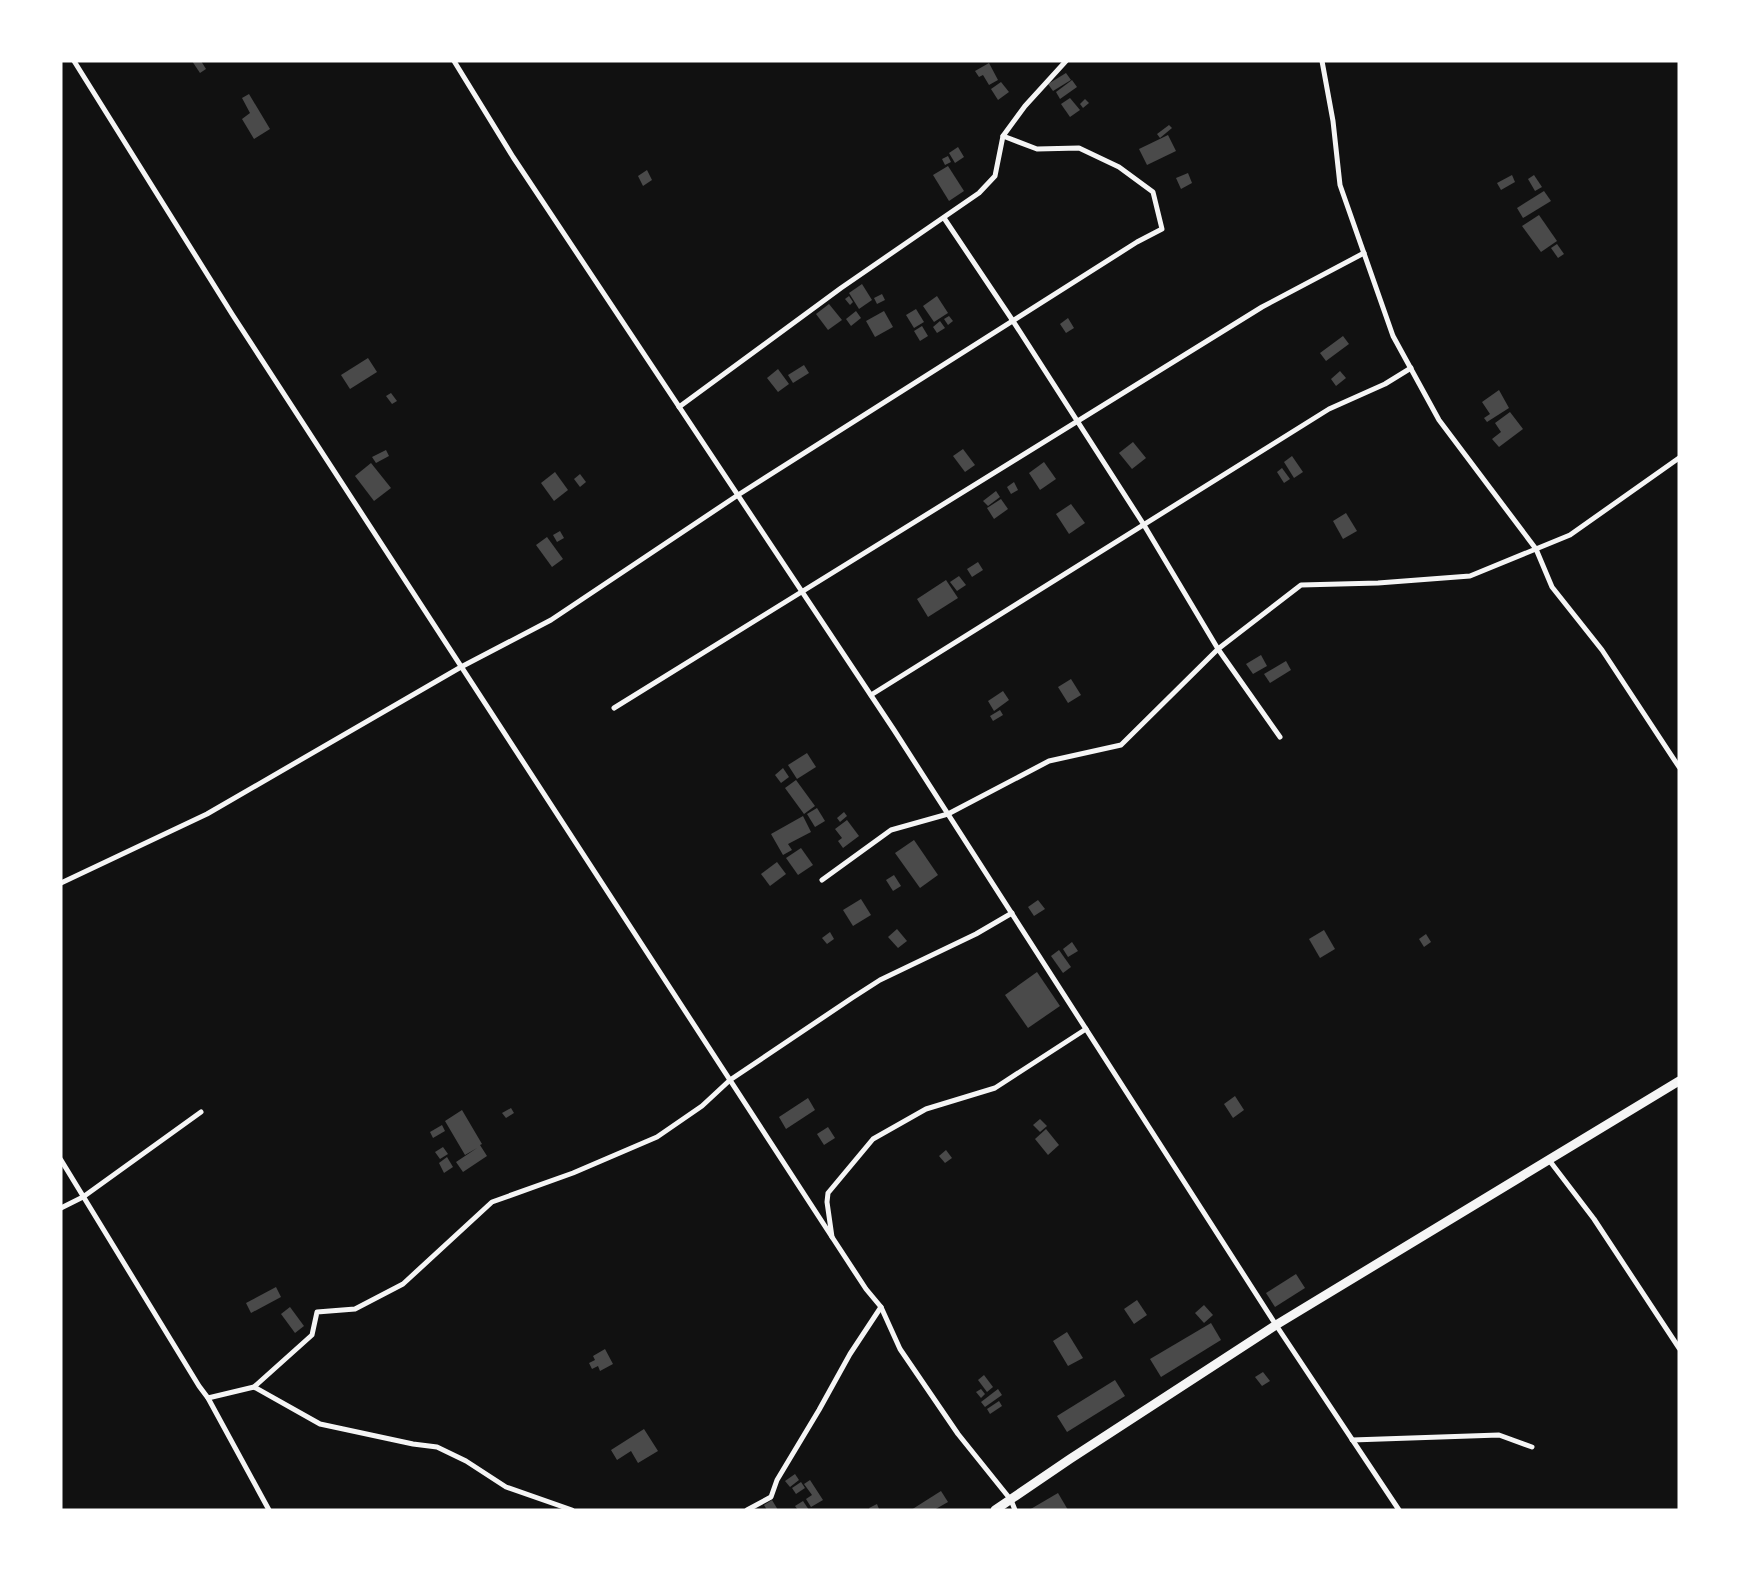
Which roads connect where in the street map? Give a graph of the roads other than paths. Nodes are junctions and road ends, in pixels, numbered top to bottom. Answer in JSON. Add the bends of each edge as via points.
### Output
{"nodes":[{"id":1,"x":74,"y":61,"type":"edge"},
{"id":2,"x":454,"y":61,"type":"edge"},
{"id":3,"x":1066,"y":61,"type":"edge"},
{"id":4,"x":1322,"y":61,"type":"edge"},
{"id":5,"x":1003,"y":136,"type":"junction"},
{"id":6,"x":944,"y":218,"type":"junction"},
{"id":7,"x":1364,"y":253,"type":"junction"},
{"id":8,"x":1013,"y":321,"type":"junction"},
{"id":9,"x":1411,"y":368,"type":"junction"},
{"id":10,"x":680,"y":407,"type":"junction"},
{"id":11,"x":1078,"y":421,"type":"junction"},
{"id":12,"x":1679,"y":458,"type":"edge"},
{"id":13,"x":738,"y":495,"type":"junction"},
{"id":14,"x":1144,"y":525,"type":"junction"},
{"id":15,"x":1536,"y":549,"type":"junction"},
{"id":16,"x":802,"y":592,"type":"junction"},
{"id":17,"x":1218,"y":649,"type":"junction"},
{"id":18,"x":461,"y":667,"type":"junction"},
{"id":19,"x":871,"y":695,"type":"junction"},
{"id":20,"x":614,"y":708,"type":"dead end"},
{"id":21,"x":1280,"y":737,"type":"dead end"},
{"id":22,"x":1679,"y":767,"type":"edge"},
{"id":23,"x":948,"y":814,"type":"junction"},
{"id":24,"x":822,"y":880,"type":"dead end"},
{"id":25,"x":61,"y":883,"type":"edge"},
{"id":26,"x":1012,"y":913,"type":"junction"},
{"id":27,"x":1086,"y":1029,"type":"junction"},
{"id":28,"x":730,"y":1080,"type":"junction"},
{"id":29,"x":1679,"y":1081,"type":"edge"},
{"id":30,"x":202,"y":1112,"type":"dead end"},
{"id":31,"x":61,"y":1160,"type":"edge"},
{"id":32,"x":1549,"y":1160,"type":"junction"},
{"id":33,"x":83,"y":1197,"type":"junction"},
{"id":34,"x":61,"y":1208,"type":"edge"},
{"id":35,"x":832,"y":1237,"type":"junction"},
{"id":36,"x":881,"y":1307,"type":"junction"},
{"id":37,"x":1276,"y":1325,"type":"junction"},
{"id":38,"x":1679,"y":1348,"type":"edge"},
{"id":39,"x":254,"y":1387,"type":"junction"},
{"id":40,"x":208,"y":1398,"type":"junction"},
{"id":41,"x":1352,"y":1440,"type":"junction"},
{"id":42,"x":1532,"y":1447,"type":"dead end"},
{"id":43,"x":1011,"y":1500,"type":"junction"},
{"id":44,"x":269,"y":1510,"type":"edge"},
{"id":45,"x":572,"y":1510,"type":"edge"},
{"id":46,"x":747,"y":1510,"type":"edge"},
{"id":47,"x":995,"y":1510,"type":"edge"},
{"id":48,"x":1016,"y":1510,"type":"edge"},
{"id":49,"x":1399,"y":1510,"type":"edge"}],
"edges":[{"from":1,"to":18,"type":"street","via":[[232,314]]},
{"from":2,"to":10,"type":"street","via":[[513,157]]},
{"from":3,"to":5,"type":"street"},
{"from":4,"to":7,"type":"street","via":[[1340,185]]},
{"from":5,"to":6,"type":"street","via":[[995,176],[979,194]]},
{"from":5,"to":8,"type":"street","via":[[1037,149],[1079,148],[1119,167],[1153,192],[1162,229]]},
{"from":6,"to":8,"type":"street"},
{"from":6,"to":10,"type":"street","via":[[841,288]]},
{"from":7,"to":9,"type":"street","via":[[1393,336]]},
{"from":7,"to":11,"type":"street","via":[[1262,307]]},
{"from":8,"to":11,"type":"street"},
{"from":8,"to":13,"type":"street"},
{"from":9,"to":14,"type":"street","via":[[1385,384],[1329,409]]},
{"from":9,"to":15,"type":"street","via":[[1439,420]]},
{"from":10,"to":13,"type":"street"},
{"from":11,"to":14,"type":"street"},
{"from":11,"to":16,"type":"street"},
{"from":12,"to":15,"type":"street","via":[[1570,535]]},
{"from":13,"to":16,"type":"street"},
{"from":13,"to":18,"type":"street","via":[[552,620]]},
{"from":14,"to":17,"type":"street"},
{"from":14,"to":19,"type":"street"},
{"from":15,"to":17,"type":"street","via":[[1470,576],[1301,585]]},
{"from":15,"to":22,"type":"street","via":[[1552,587],[1602,650]]},
{"from":16,"to":19,"type":"street"},
{"from":16,"to":20,"type":"street"},
{"from":17,"to":21,"type":"street"},
{"from":17,"to":23,"type":"street","via":[[1121,746],[1049,761]]},
{"from":18,"to":25,"type":"street","via":[[207,814]]},
{"from":18,"to":28,"type":"street"},
{"from":19,"to":23,"type":"street"},
{"from":23,"to":24,"type":"street","via":[[891,830]]},
{"from":23,"to":26,"type":"street"},
{"from":26,"to":27,"type":"street"},
{"from":26,"to":28,"type":"street","via":[[880,980]]},
{"from":27,"to":35,"type":"street","via":[[995,1088],[926,1110],[873,1139],[828,1193]]},
{"from":27,"to":37,"type":"street"},
{"from":28,"to":35,"type":"street"},
{"from":28,"to":39,"type":"street","via":[[702,1106],[658,1137],[573,1173],[492,1202],[403,1284],[355,1309],[317,1312],[312,1335]]},
{"from":29,"to":32,"type":"street"},
{"from":30,"to":33,"type":"street"},
{"from":31,"to":33,"type":"street"},
{"from":32,"to":37,"type":"street"},
{"from":32,"to":38,"type":"street","via":[[1594,1219]]},
{"from":33,"to":34,"type":"street"},
{"from":33,"to":40,"type":"street"},
{"from":35,"to":36,"type":"street"},
{"from":36,"to":43,"type":"street","via":[[900,1349],[958,1434]]},
{"from":36,"to":46,"type":"street","via":[[777,1480],[771,1497]]},
{"from":37,"to":41,"type":"street"},
{"from":37,"to":43,"type":"street","via":[[1070,1458]]},
{"from":39,"to":40,"type":"street"},
{"from":39,"to":45,"type":"street","via":[[320,1424],[437,1447],[506,1487]]},
{"from":40,"to":44,"type":"street"},
{"from":41,"to":42,"type":"street","via":[[1499,1435]]},
{"from":41,"to":49,"type":"street"},
{"from":43,"to":47,"type":"street"},
{"from":43,"to":48,"type":"street"}]}
